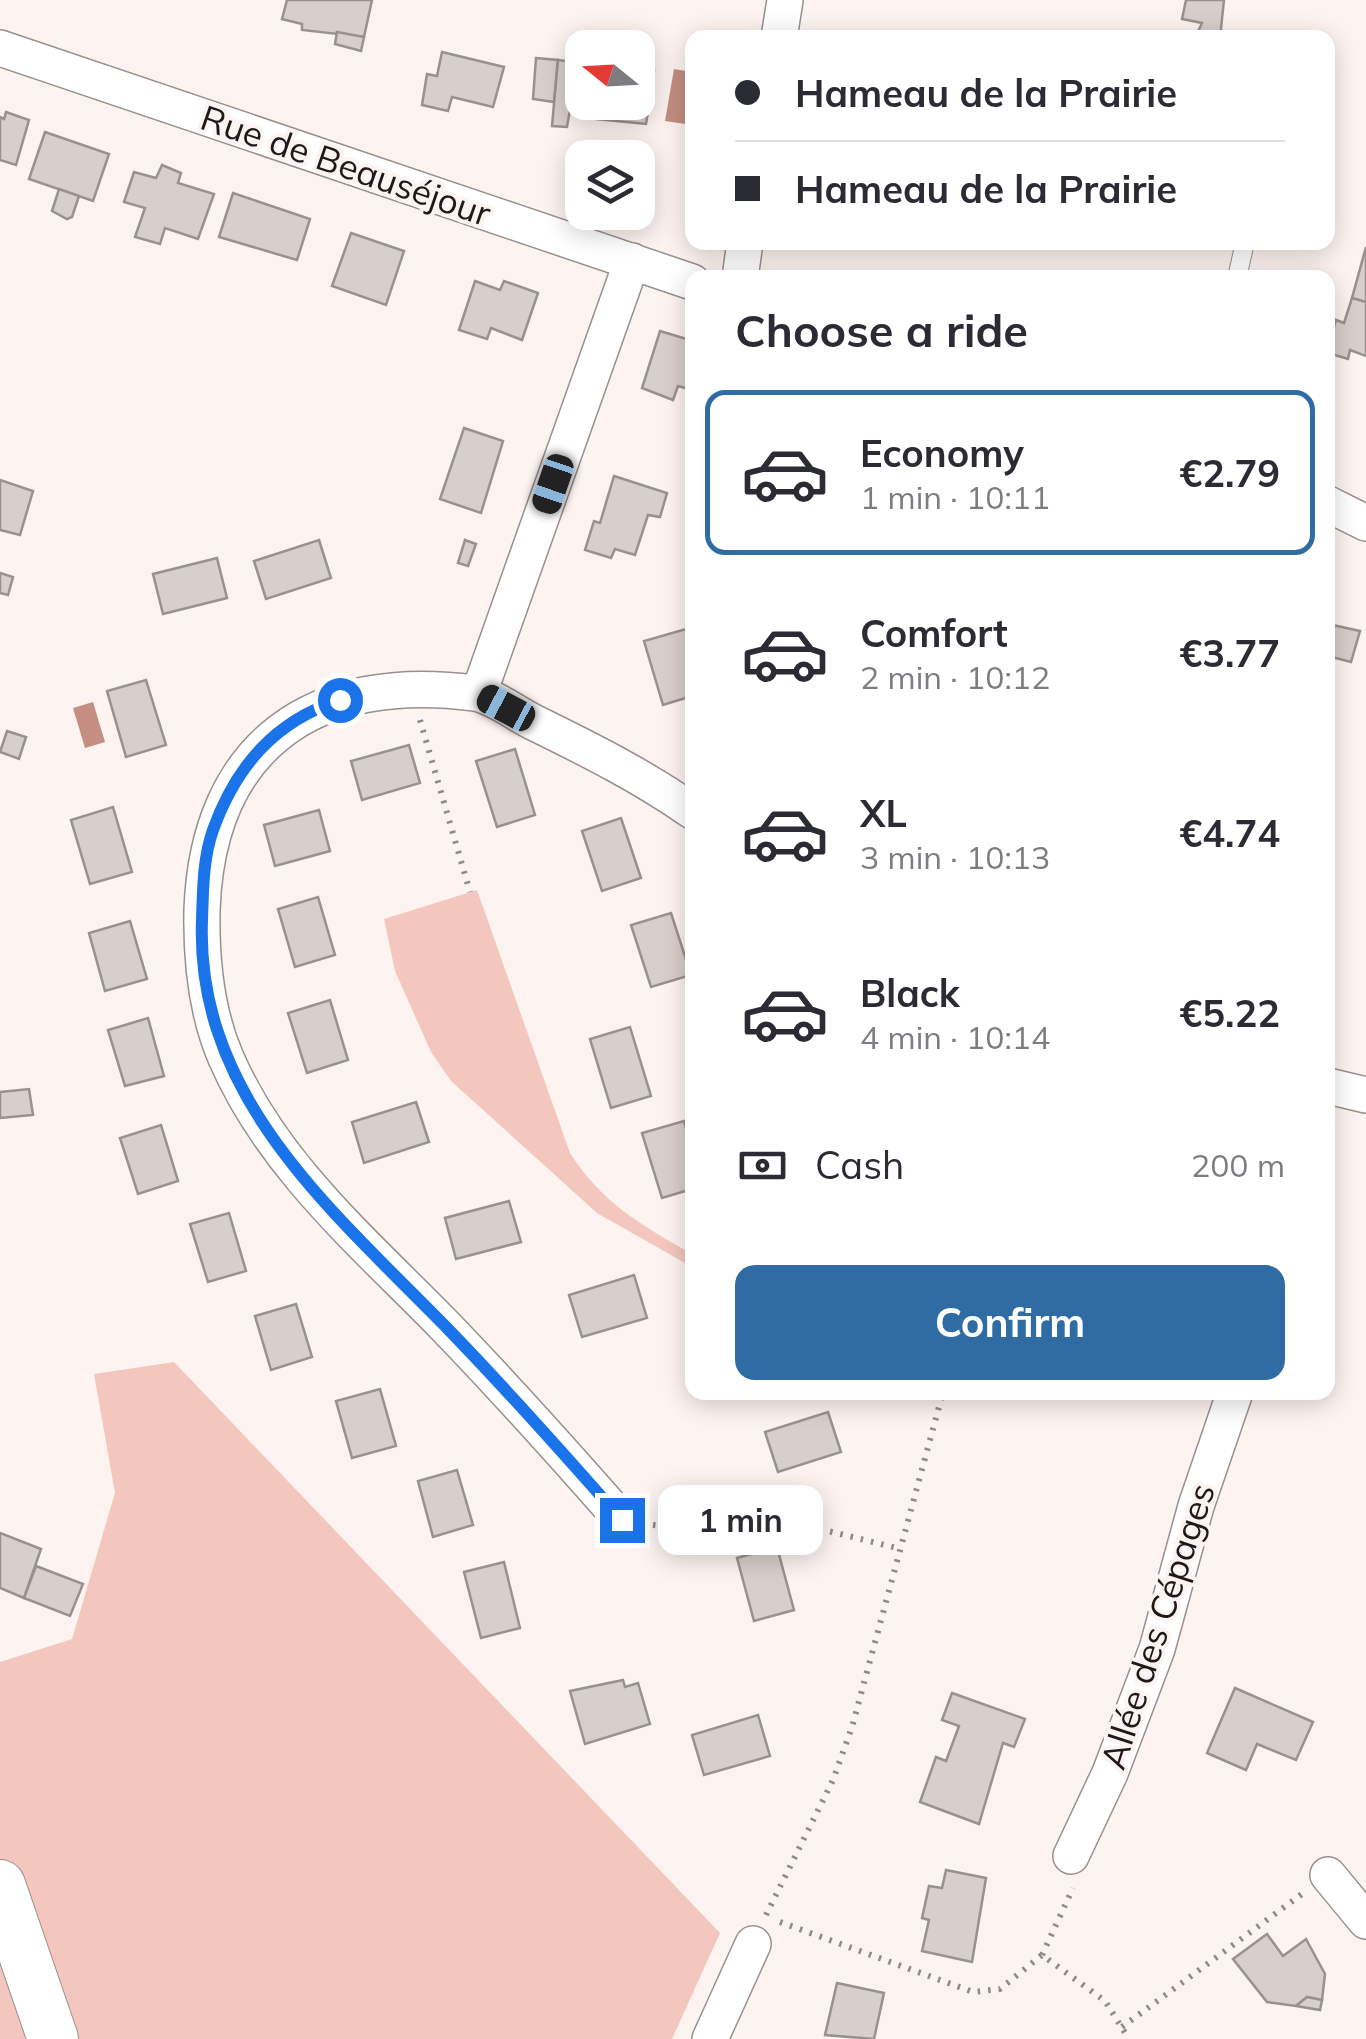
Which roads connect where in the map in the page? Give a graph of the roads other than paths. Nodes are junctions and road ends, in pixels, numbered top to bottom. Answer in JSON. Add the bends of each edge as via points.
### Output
{"nodes":[{"id":1,"x":786,"y":0,"type":"edge"},
{"id":2,"x":780,"y":30,"type":"edge"},
{"id":3,"x":0,"y":48,"type":"edge"},
{"id":4,"x":632,"y":261,"type":"junction"},
{"id":5,"x":685,"y":280,"type":"edge"},
{"id":6,"x":1335,"y":507,"type":"edge"},
{"id":7,"x":1366,"y":522,"type":"edge"},
{"id":8,"x":479,"y":693,"type":"junction"},
{"id":9,"x":685,"y":806,"type":"edge"},
{"id":10,"x":1335,"y":1088,"type":"edge"},
{"id":11,"x":1366,"y":1096,"type":"edge"},
{"id":12,"x":1231,"y":1400,"type":"edge"},
{"id":13,"x":622,"y":1520,"type":"road end"},
{"id":14,"x":1071,"y":1856,"type":"road end"},
{"id":15,"x":1328,"y":1875,"type":"road end"},
{"id":16,"x":0,"y":1885,"type":"edge"},
{"id":17,"x":1366,"y":1920,"type":"edge"},
{"id":18,"x":759,"y":1930,"type":"road end"},
{"id":19,"x":53,"y":2039,"type":"edge"},
{"id":20,"x":710,"y":2039,"type":"edge"}],
"edges":[{"from":1,"to":2,"type":"street"},
{"from":3,"to":4,"type":"street","name":"Rue de Beauséjour"},
{"from":4,"to":5,"type":"street","name":"Rue de Beauséjour"},
{"from":4,"to":8,"type":"street"},
{"from":6,"to":7,"type":"street"},
{"from":8,"to":9,"type":"street","via":[[641,775]]},
{"from":8,"to":13,"type":"street","via":[[372,690],[307,711],[244,766],[208,843],[201,939],[208,1003],[253,1114],[294,1171],[510,1392]]},
{"from":10,"to":11,"type":"street"},
{"from":12,"to":14,"type":"street","name":"Allée des Cépages","via":[[1157,1649]]},
{"from":15,"to":17,"type":"street"},
{"from":16,"to":19,"type":"main road"},
{"from":18,"to":20,"type":"street"}]}
